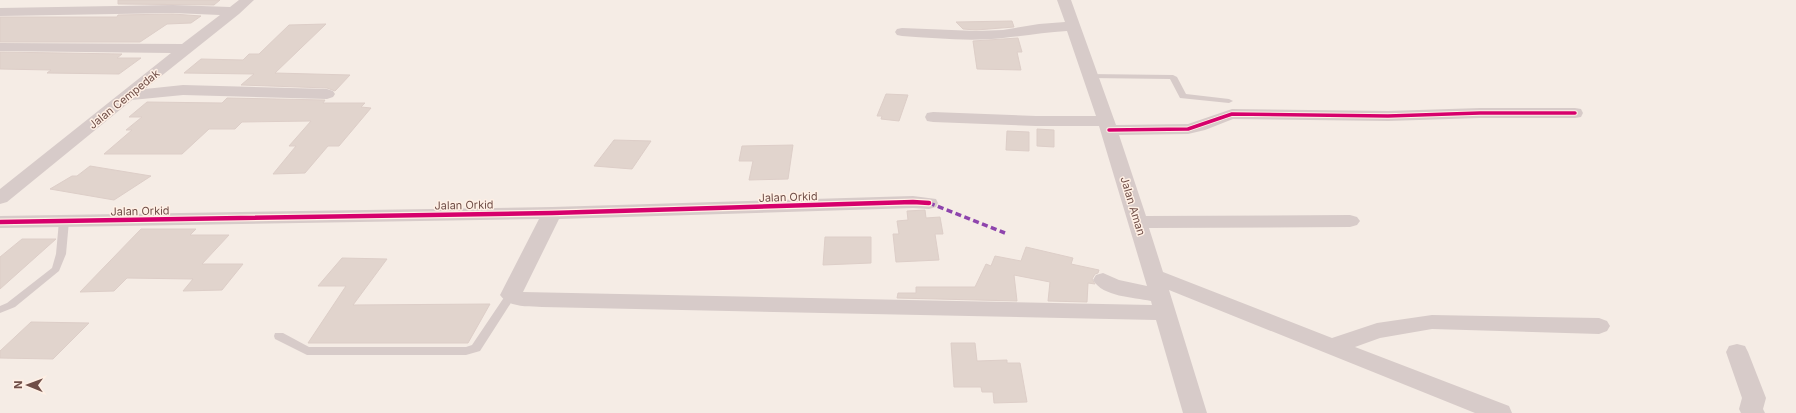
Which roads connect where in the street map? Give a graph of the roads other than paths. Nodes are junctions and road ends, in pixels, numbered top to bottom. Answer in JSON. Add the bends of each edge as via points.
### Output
{"nodes":[{"id":1,"x":247,"y":0,"type":"edge"},
{"id":2,"x":1064,"y":0,"type":"edge"},
{"id":3,"x":234,"y":11,"type":"junction"},
{"id":4,"x":0,"y":12,"type":"edge"},
{"id":5,"x":1073,"y":26,"type":"junction"},
{"id":6,"x":902,"y":32,"type":"dead end"},
{"id":7,"x":0,"y":47,"type":"edge"},
{"id":8,"x":187,"y":49,"type":"junction"},
{"id":9,"x":1090,"y":76,"type":"junction"},
{"id":10,"x":327,"y":94,"type":"dead end"},
{"id":11,"x":128,"y":96,"type":"junction"},
{"id":12,"x":1229,"y":101,"type":"dead end"},
{"id":13,"x":1575,"y":113,"type":"dead end"},
{"id":14,"x":933,"y":117,"type":"dead end"},
{"id":15,"x":1107,"y":125,"type":"junction"},
{"id":16,"x":0,"y":198,"type":"edge"},
{"id":17,"x":929,"y":203,"type":"dead end"},
{"id":18,"x":552,"y":213,"type":"junction"},
{"id":19,"x":64,"y":221,"type":"junction"},
{"id":20,"x":1350,"y":221,"type":"dead end"},
{"id":21,"x":0,"y":222,"type":"edge"},
{"id":22,"x":1138,"y":222,"type":"junction"},
{"id":23,"x":1103,"y":280,"type":"dead end"},
{"id":24,"x":511,"y":295,"type":"junction"},
{"id":25,"x":1160,"y":295,"type":"junction"},
{"id":26,"x":0,"y":310,"type":"edge"},
{"id":27,"x":1600,"y":326,"type":"dead end"},
{"id":28,"x":279,"y":336,"type":"dead end"},
{"id":29,"x":1333,"y":346,"type":"junction"},
{"id":30,"x":1737,"y":352,"type":"dead end"},
{"id":31,"x":1195,"y":413,"type":"edge"},
{"id":32,"x":1500,"y":413,"type":"edge"},
{"id":33,"x":1753,"y":413,"type":"edge"}],
"edges":[{"from":1,"to":3,"type":"street","name":"Jalan Cempedak"},
{"from":2,"to":5,"type":"street","name":"Jalan Aman"},
{"from":3,"to":4,"type":"street","via":[[173,9]]},
{"from":3,"to":8,"type":"street","name":"Jalan Cempedak"},
{"from":5,"to":6,"type":"street","via":[[976,35]]},
{"from":5,"to":9,"type":"street","name":"Jalan Aman"},
{"from":7,"to":8,"type":"street"},
{"from":8,"to":11,"type":"street","name":"Jalan Cempedak"},
{"from":9,"to":12,"type":"lane","via":[[1173,77],[1183,96]]},
{"from":9,"to":15,"type":"street","name":"Jalan Aman"},
{"from":10,"to":11,"type":"street","via":[[183,90]]},
{"from":11,"to":16,"type":"street","name":"Jalan Cempedak"},
{"from":13,"to":15,"type":"street","via":[[1388,116],[1232,114],[1194,129]]},
{"from":14,"to":15,"type":"street"},
{"from":15,"to":22,"type":"street","name":"Jalan Aman"},
{"from":17,"to":18,"type":"street","name":"Jalan Orkid"},
{"from":18,"to":19,"type":"street","name":"Jalan Orkid"},
{"from":18,"to":24,"type":"street"},
{"from":19,"to":21,"type":"street","name":"Jalan Orkid"},
{"from":19,"to":26,"type":"lane","via":[[62,254],[56,269],[12,305]]},
{"from":20,"to":22,"type":"street"},
{"from":22,"to":25,"type":"street","name":"Jalan Aman"},
{"from":23,"to":25,"type":"street","via":[[1113,286]]},
{"from":24,"to":25,"type":"street","via":[[520,299],[542,300]]},
{"from":24,"to":28,"type":"lane","via":[[476,348],[466,351],[308,350]]},
{"from":25,"to":29,"type":"street"},
{"from":25,"to":31,"type":"street","name":"Jalan Aman"},
{"from":27,"to":29,"type":"street","via":[[1432,322],[1377,331]]},
{"from":29,"to":32,"type":"street"},
{"from":30,"to":33,"type":"street","via":[[1754,398],[1751,409]]}]}
